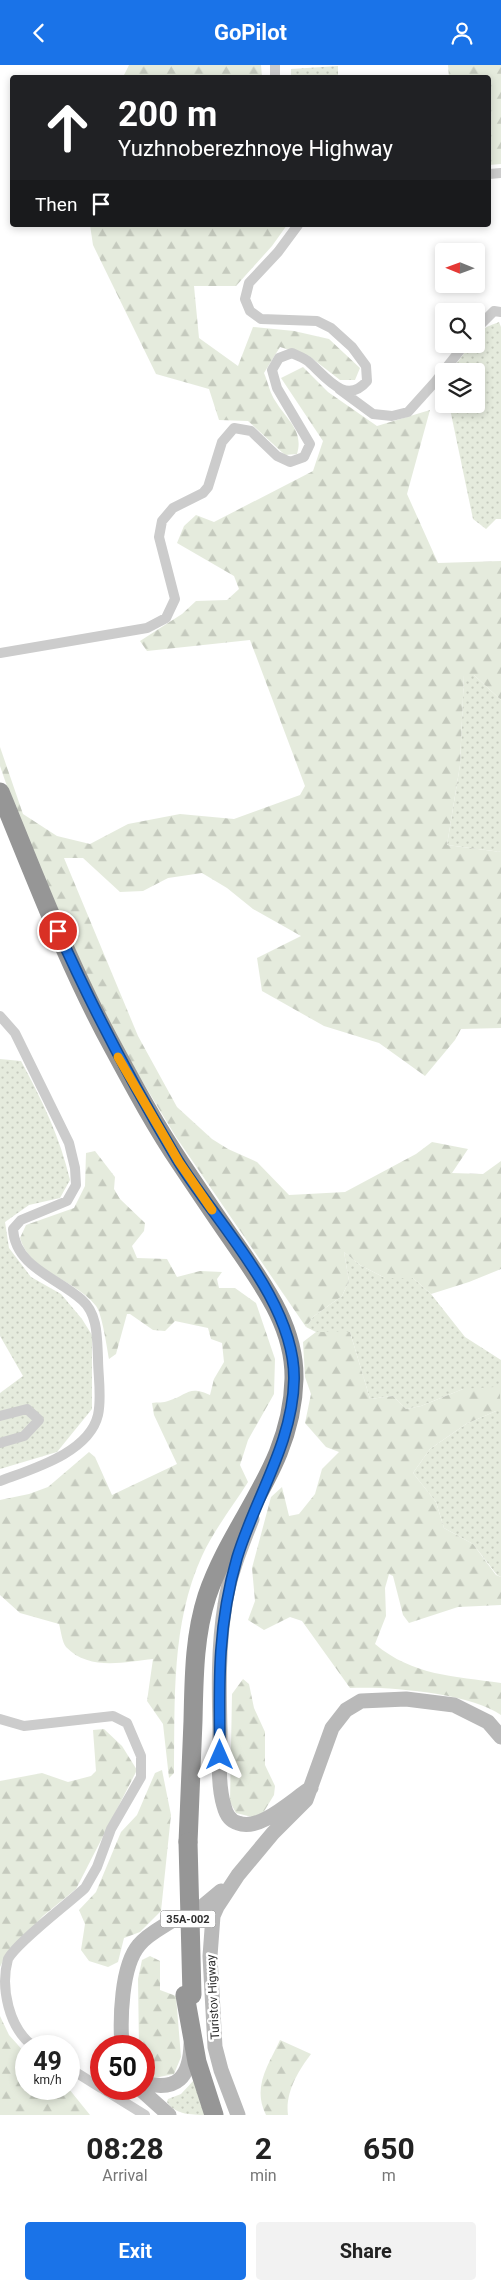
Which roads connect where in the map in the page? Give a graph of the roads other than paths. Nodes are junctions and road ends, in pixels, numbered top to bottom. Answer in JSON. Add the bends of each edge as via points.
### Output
{"nodes":[{"id":1,"x":297,"y":227,"type":"edge"},
{"id":2,"x":501,"y":312,"type":"edge"},
{"id":3,"x":485,"y":320,"type":"edge"},
{"id":4,"x":458,"y":353,"type":"edge"},
{"id":5,"x":337,"y":388,"type":"junction"},
{"id":6,"x":0,"y":653,"type":"edge"},
{"id":7,"x":0,"y":792,"type":"edge"},
{"id":8,"x":0,"y":811,"type":"edge"},
{"id":9,"x":0,"y":1016,"type":"edge"},
{"id":10,"x":0,"y":1416,"type":"edge"},
{"id":11,"x":0,"y":1443,"type":"edge"},
{"id":12,"x":0,"y":1481,"type":"edge"},
{"id":13,"x":264,"y":1487,"type":"junction"},
{"id":14,"x":0,"y":1719,"type":"edge"},
{"id":15,"x":501,"y":1737,"type":"edge"},
{"id":16,"x":312,"y":1787,"type":"junction"},
{"id":17,"x":185,"y":1842,"type":"junction"},
{"id":18,"x":234,"y":1880,"type":"junction"},
{"id":19,"x":183,"y":1917,"type":"junction"},
{"id":20,"x":210,"y":1956,"type":"junction"},
{"id":21,"x":188,"y":1995,"type":"junction"},
{"id":22,"x":21,"y":2035,"type":"edge"},
{"id":23,"x":122,"y":2035,"type":"edge"},
{"id":24,"x":191,"y":2035,"type":"junction"},
{"id":25,"x":155,"y":2085,"type":"edge"},
{"id":26,"x":121,"y":2100,"type":"edge"},
{"id":27,"x":152,"y":2100,"type":"edge"},
{"id":28,"x":144,"y":2115,"type":"edge"},
{"id":29,"x":169,"y":2115,"type":"edge"},
{"id":30,"x":214,"y":2115,"type":"edge"},
{"id":31,"x":221,"y":2115,"type":"edge"},
{"id":32,"x":238,"y":2115,"type":"edge"}],
"edges":[{"from":1,"to":5,"type":"street","via":[[249,283],[245,299],[250,311],[261,319],[317,321],[331,328],[352,347],[366,366],[367,381],[362,387],[350,391]]},
{"from":2,"to":3,"type":"street","via":[[494,311]]},
{"from":4,"to":5,"type":"street","via":[[408,412],[392,416],[373,413]]},
{"from":5,"to":6,"type":"street","via":[[307,360],[292,353],[279,358],[272,370],[277,388],[310,445],[304,457],[290,463],[251,431],[234,428],[222,443],[208,487],[203,493],[173,508],[162,521],[159,537],[175,599],[166,618],[147,628]]},
{"from":7,"to":13,"type":"highway","number":"35А-002","via":[[101,1026],[179,1162],[268,1293],[286,1329],[294,1363],[290,1415]]},
{"from":8,"to":17,"type":"highway","number":"35А-002","via":[[58,951],[101,1042],[160,1146],[262,1298],[279,1331],[283,1349],[284,1395],[276,1434],[266,1460],[212,1564],[192,1623],[188,1657]]},
{"from":9,"to":12,"type":"street","via":[[15,1033],[70,1143],[76,1167],[76,1185],[67,1201],[21,1220],[13,1229],[14,1239],[20,1252],[32,1264],[83,1301],[92,1313],[97,1334],[99,1405],[94,1426],[72,1450]]},
{"from":10,"to":11,"type":"street","via":[[28,1409],[39,1420],[24,1437]]},
{"from":13,"to":16,"type":"main road","via":[[237,1556],[225,1603],[219,1667],[222,1793],[228,1816],[246,1825],[263,1821]]},
{"from":13,"to":17,"type":"highway","number":"35А-002","via":[[220,1567],[199,1625]]},
{"from":14,"to":22,"type":"street","via":[[24,1726],[113,1716],[127,1723],[140,1756],[141,1777],[111,1829],[85,1889],[8,1959],[4,2001],[15,2029]]},
{"from":15,"to":16,"type":"main road","name":"Turistov Higway","via":[[488,1723],[454,1705],[406,1699],[361,1701],[346,1709],[332,1728]]},
{"from":16,"to":18,"type":"main road","name":"Turistov Higway","via":[[306,1800]]},
{"from":17,"to":21,"type":"highway","number":"35А-002","via":[[182,1945]]},
{"from":18,"to":19,"type":"main road","name":"Turistov Higway","via":[[206,1905]]},
{"from":18,"to":20,"type":"main road","name":"Turistov Higway","via":[[213,1917]]},
{"from":19,"to":20,"type":"main road","via":[[192,1918],[202,1926]]},
{"from":19,"to":23,"type":"main road","name":"Turistov Higway","via":[[144,1939],[133,1955],[123,1999]]},
{"from":20,"to":32,"type":"main road","name":"Turistov Higway","via":[[215,2047]]},
{"from":21,"to":24,"type":"highway","number":"35А-002"},
{"from":21,"to":31,"type":"highway","number":"35А-002","via":[[198,2046]]},
{"from":24,"to":25,"type":"main road","name":"Turistov Higway","via":[[187,2067],[179,2081],[164,2086]]},
{"from":24,"to":30,"type":"highway","number":"35А-002"},
{"from":26,"to":28,"type":"street"},
{"from":27,"to":29,"type":"main road"}]}
